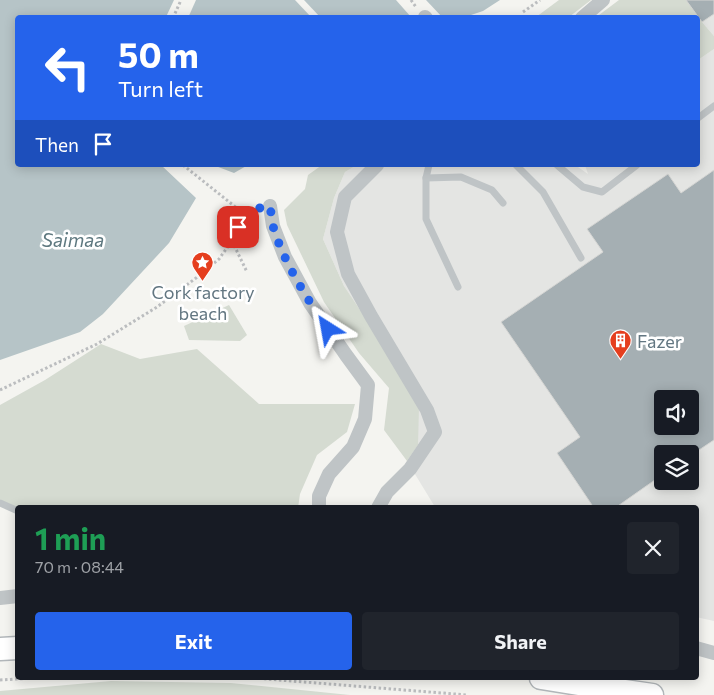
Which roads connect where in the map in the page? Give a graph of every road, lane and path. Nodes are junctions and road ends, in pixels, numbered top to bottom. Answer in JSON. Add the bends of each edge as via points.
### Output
{"nodes":[{"id":1,"x":182,"y":0,"type":"edge"},
{"id":2,"x":540,"y":0,"type":"edge"},
{"id":3,"x":603,"y":0,"type":"edge"},
{"id":4,"x":522,"y":12,"type":"dead end"},
{"id":5,"x":174,"y":15,"type":"edge"},
{"id":6,"x":586,"y":15,"type":"edge"},
{"id":7,"x":714,"y":106,"type":"edge"},
{"id":8,"x":700,"y":116,"type":"edge"},
{"id":9,"x":186,"y":167,"type":"edge"},
{"id":10,"x":375,"y":167,"type":"edge"},
{"id":11,"x":429,"y":167,"type":"edge"},
{"id":12,"x":518,"y":167,"type":"edge"},
{"id":13,"x":559,"y":167,"type":"edge"},
{"id":14,"x":634,"y":167,"type":"edge"},
{"id":15,"x":426,"y":178,"type":"junction"},
{"id":16,"x":503,"y":203,"type":"dead end"},
{"id":17,"x":270,"y":206,"type":"joint"},
{"id":18,"x":243,"y":213,"type":"junction"},
{"id":19,"x":232,"y":241,"type":"junction"},
{"id":20,"x":581,"y":258,"type":"dead end"},
{"id":21,"x":247,"y":272,"type":"dead end"},
{"id":22,"x":458,"y":287,"type":"dead end"},
{"id":23,"x":0,"y":390,"type":"edge"},
{"id":24,"x":0,"y":504,"type":"edge"},
{"id":25,"x":319,"y":505,"type":"edge"},
{"id":26,"x":380,"y":505,"type":"edge"},
{"id":27,"x":15,"y":510,"type":"edge"},
{"id":28,"x":15,"y":596,"type":"edge"},
{"id":29,"x":0,"y":598,"type":"edge"},
{"id":30,"x":15,"y":648,"type":"edge"},
{"id":31,"x":0,"y":649,"type":"edge"},
{"id":32,"x":699,"y":649,"type":"edge"},
{"id":33,"x":714,"y":653,"type":"edge"},
{"id":34,"x":15,"y":679,"type":"edge"},
{"id":35,"x":0,"y":680,"type":"edge"},
{"id":36,"x":279,"y":680,"type":"edge"},
{"id":37,"x":554,"y":680,"type":"edge"},
{"id":38,"x":598,"y":687,"type":"junction"},
{"id":39,"x":467,"y":695,"type":"edge"},
{"id":40,"x":626,"y":695,"type":"edge"},
{"id":41,"x":652,"y":695,"type":"edge"}],
"edges":[{"from":1,"to":5,"type":"path"},
{"from":2,"to":4,"type":"path"},
{"from":3,"to":6,"type":"street"},
{"from":7,"to":8,"type":"lane"},
{"from":9,"to":18,"type":"path"},
{"from":10,"to":26,"type":"street","via":[[346,197],[337,232],[348,274],[427,410],[435,432],[410,470],[387,492]]},
{"from":11,"to":15,"type":"lane"},
{"from":12,"to":20,"type":"lane","via":[[543,192]]},
{"from":13,"to":14,"type":"lane","via":[[583,187],[602,192]]},
{"from":15,"to":16,"type":"lane","via":[[461,177],[492,190]]},
{"from":15,"to":22,"type":"lane","via":[[426,219]]},
{"from":17,"to":18,"type":"path"},
{"from":17,"to":25,"type":"street","via":[[285,257],[310,304],[368,384],[365,419],[352,447],[329,474],[319,496]]},
{"from":18,"to":19,"type":"path"},
{"from":19,"to":21,"type":"path"},
{"from":19,"to":23,"type":"path","via":[[219,259],[157,307],[97,344]]},
{"from":24,"to":27,"type":"lane"},
{"from":28,"to":29,"type":"street"},
{"from":30,"to":31,"type":"main road"},
{"from":32,"to":33,"type":"street"},
{"from":34,"to":35,"type":"path"},
{"from":36,"to":39,"type":"path"},
{"from":37,"to":38,"type":"main road"},
{"from":38,"to":40,"type":"main road"},
{"from":38,"to":41,"type":"main road"}]}
